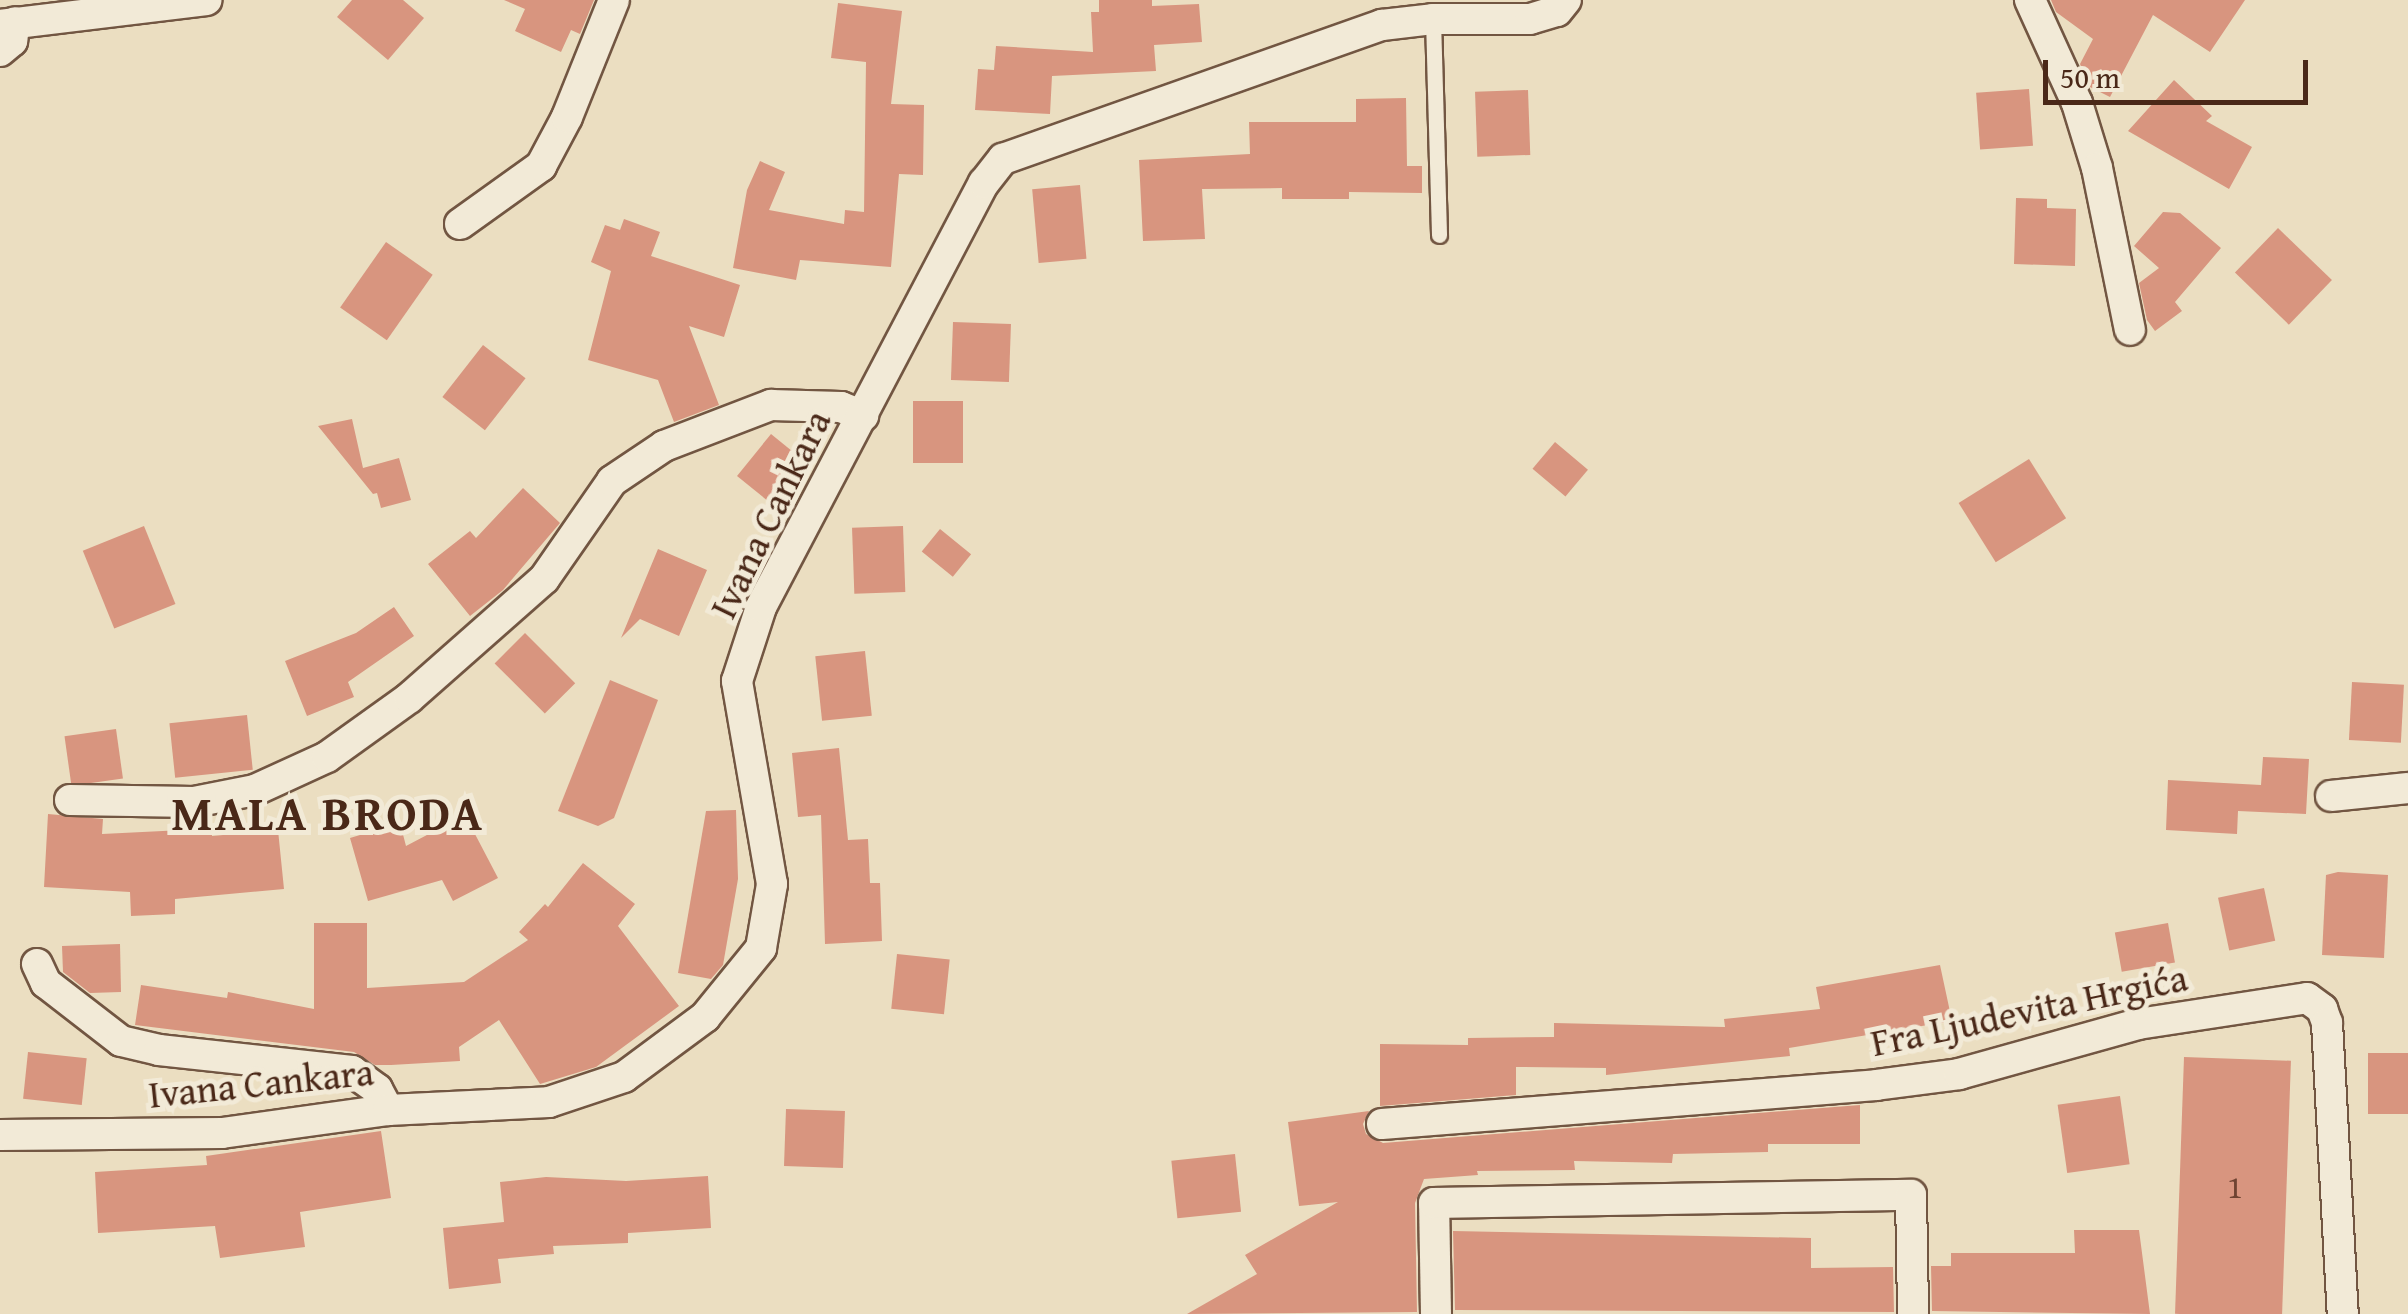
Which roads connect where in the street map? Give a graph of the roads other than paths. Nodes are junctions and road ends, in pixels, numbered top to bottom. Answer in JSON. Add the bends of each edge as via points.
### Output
{"nodes":[{"id":1,"x":206,"y":0,"type":"edge"},
{"id":2,"x":614,"y":0,"type":"edge"},
{"id":3,"x":1566,"y":0,"type":"edge"},
{"id":4,"x":2030,"y":0,"type":"edge"},
{"id":5,"x":1379,"y":12,"type":"edge"},
{"id":6,"x":1433,"y":19,"type":"junction"},
{"id":7,"x":7,"y":24,"type":"edge"},
{"id":8,"x":0,"y":51,"type":"edge"},
{"id":9,"x":460,"y":224,"type":"dead end"},
{"id":10,"x":1439,"y":235,"type":"dead end"},
{"id":11,"x":2130,"y":330,"type":"dead end"},
{"id":12,"x":863,"y":416,"type":"junction"},
{"id":13,"x":2408,"y":788,"type":"edge"},
{"id":14,"x":2332,"y":796,"type":"dead end"},
{"id":15,"x":70,"y":800,"type":"dead end"},
{"id":16,"x":37,"y":964,"type":"dead end"},
{"id":17,"x":388,"y":1110,"type":"junction"},
{"id":18,"x":1382,"y":1124,"type":"dead end"},
{"id":19,"x":0,"y":1135,"type":"edge"},
{"id":20,"x":1436,"y":1314,"type":"edge"},
{"id":21,"x":1913,"y":1314,"type":"edge"},
{"id":22,"x":2343,"y":1314,"type":"edge"}],
"edges":[{"from":1,"to":7,"type":"street"},
{"from":2,"to":9,"type":"street","via":[[541,166]]},
{"from":3,"to":6,"type":"street","name":"Ivana Cankara","via":[[1557,11],[1530,19]]},
{"from":4,"to":11,"type":"street","via":[[2077,103],[2097,168]]},
{"from":5,"to":6,"type":"street","name":"Ivana Cankara"},
{"from":5,"to":12,"type":"street","name":"Ivana Cankara","via":[[1004,159],[984,183]]},
{"from":6,"to":10,"type":"lane"},
{"from":7,"to":8,"type":"street","via":[[12,41]]},
{"from":12,"to":15,"type":"street","via":[[841,407],[770,405],[664,446],[612,482],[544,579],[409,698],[328,757],[255,790],[194,802]]},
{"from":12,"to":17,"type":"street","name":"Ivana Cankara","via":[[761,607],[737,681],[772,884],[761,948],[705,1017],[624,1077],[549,1102]]},
{"from":13,"to":14,"type":"street"},
{"from":16,"to":17,"type":"street","via":[[59,995],[122,1041],[352,1070],[377,1089]]},
{"from":17,"to":19,"type":"street","name":"Ivana Cankara","via":[[222,1133]]},
{"from":18,"to":22,"type":"street","name":"Fra Ljudevita Hrgića","via":[[1959,1074],[2138,1024],[2307,998],[2328,1024]]},
{"from":20,"to":21,"type":"street","via":[[1434,1203],[1910,1195]]}]}
